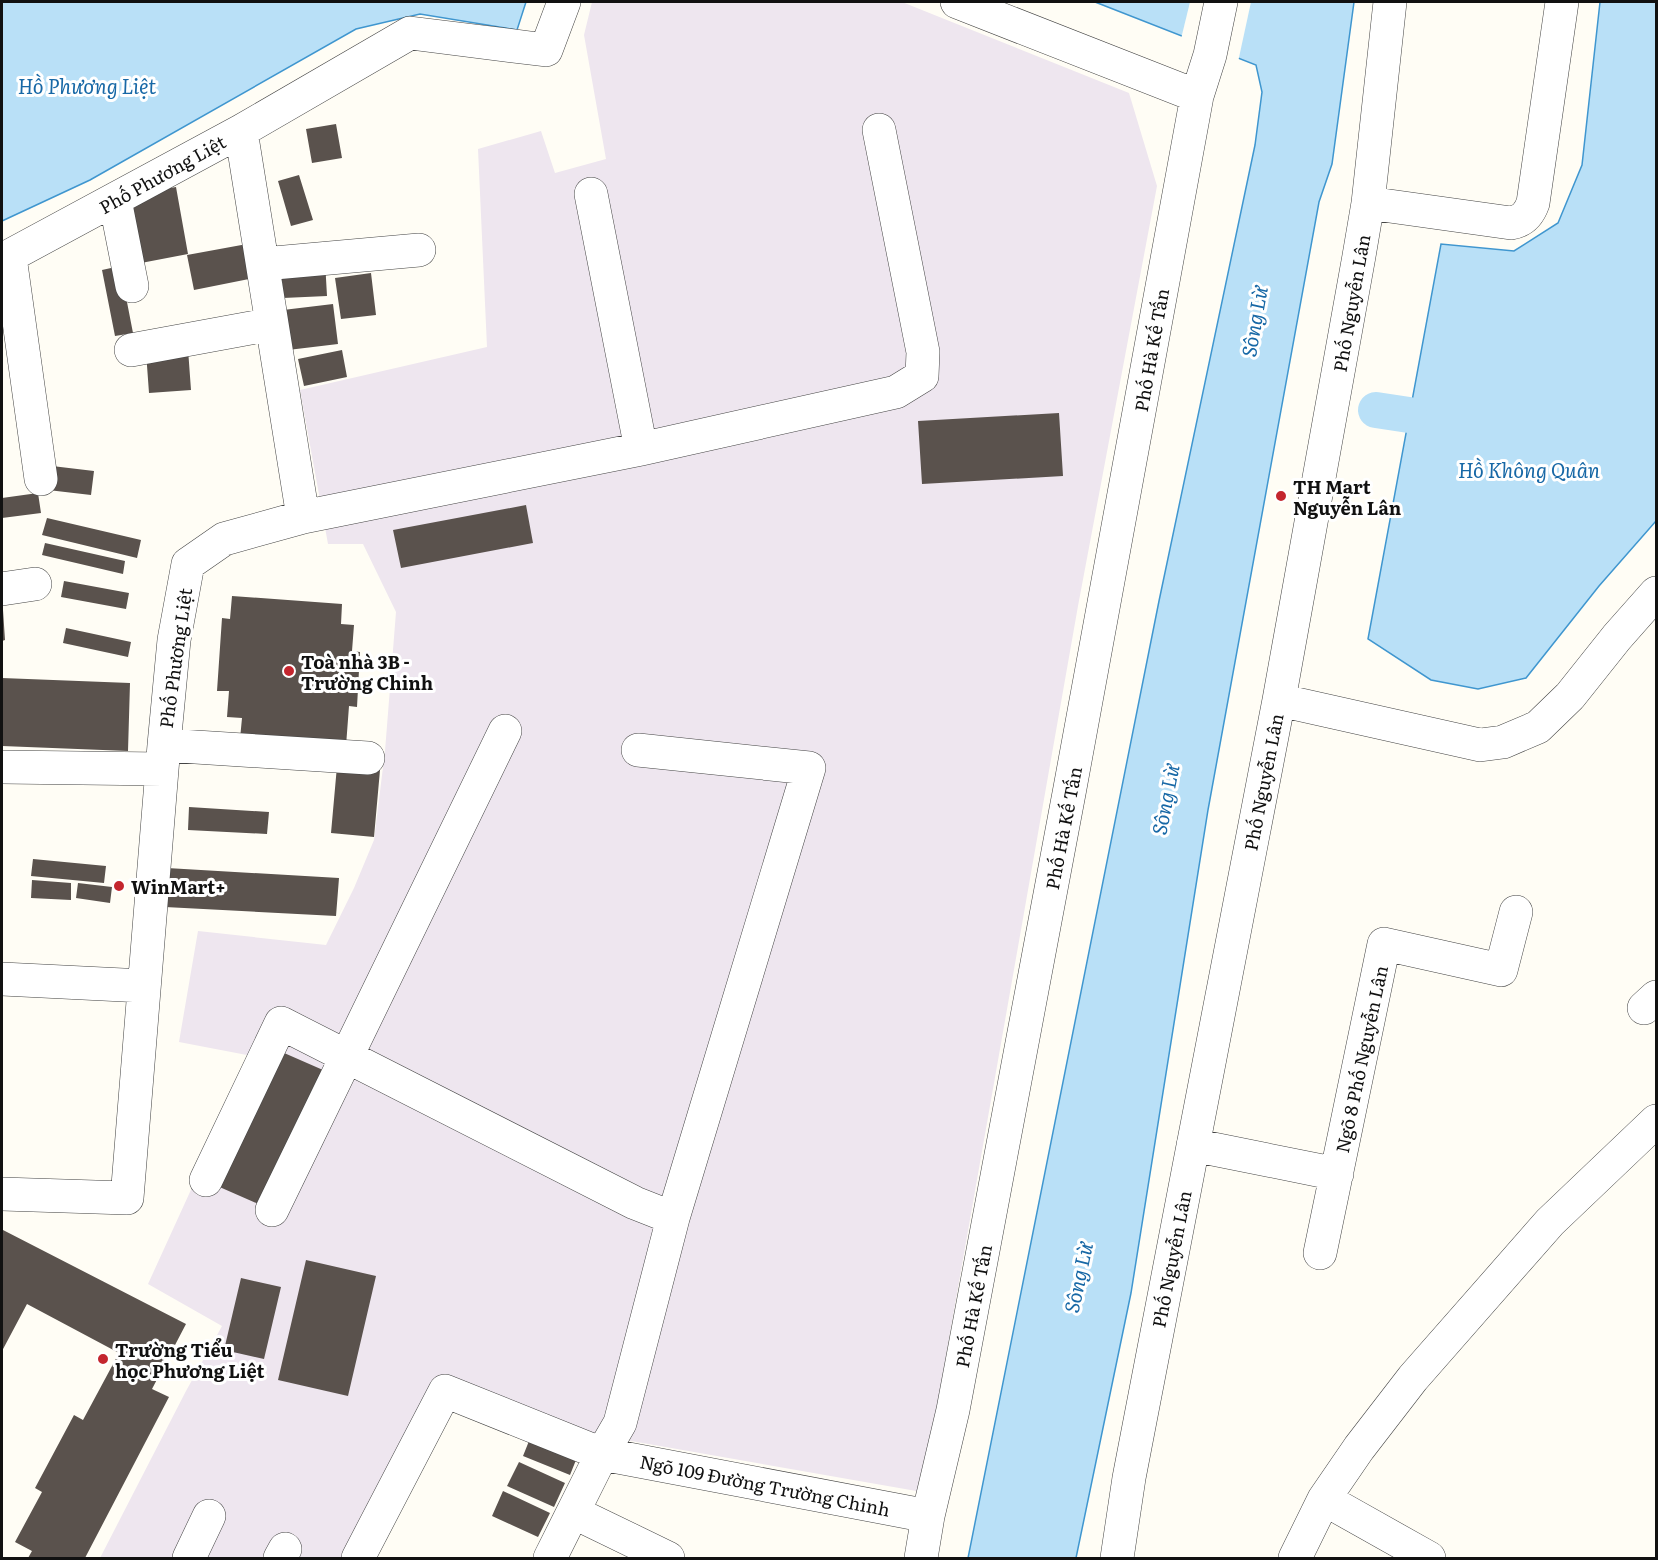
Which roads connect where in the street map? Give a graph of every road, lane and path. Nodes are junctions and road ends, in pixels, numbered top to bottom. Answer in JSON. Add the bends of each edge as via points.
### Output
{"nodes":[{"id":1,"x":564,"y":2,"type":"edge"},
{"id":2,"x":957,"y":2,"type":"edge"},
{"id":3,"x":1221,"y":2,"type":"edge"},
{"id":4,"x":1390,"y":2,"type":"edge"},
{"id":5,"x":1562,"y":2,"type":"edge"},
{"id":6,"x":1197,"y":96,"type":"junction"},
{"id":7,"x":879,"y":130,"type":"dead end"},
{"id":8,"x":241,"y":131,"type":"junction"},
{"id":9,"x":591,"y":194,"type":"dead end"},
{"id":10,"x":115,"y":200,"type":"junction"},
{"id":11,"x":1368,"y":203,"type":"junction"},
{"id":12,"x":419,"y":250,"type":"dead end"},
{"id":13,"x":6,"y":259,"type":"edge"},
{"id":14,"x":263,"y":264,"type":"junction"},
{"id":15,"x":132,"y":286,"type":"dead end"},
{"id":16,"x":272,"y":324,"type":"junction"},
{"id":17,"x":131,"y":350,"type":"dead end"},
{"id":18,"x":641,"y":449,"type":"junction"},
{"id":19,"x":41,"y":478,"type":"dead end"},
{"id":20,"x":303,"y":517,"type":"junction"},
{"id":21,"x":35,"y":584,"type":"dead end"},
{"id":22,"x":2,"y":589,"type":"edge"},
{"id":23,"x":1656,"y":593,"type":"edge"},
{"id":24,"x":1279,"y":700,"type":"junction"},
{"id":25,"x":505,"y":731,"type":"dead end"},
{"id":26,"x":638,"y":750,"type":"dead end"},
{"id":27,"x":163,"y":757,"type":"junction"},
{"id":28,"x":368,"y":758,"type":"dead end"},
{"id":29,"x":2,"y":767,"type":"edge"},
{"id":30,"x":1516,"y":912,"type":"dead end"},
{"id":31,"x":2,"y":980,"type":"edge"},
{"id":32,"x":144,"y":986,"type":"junction"},
{"id":33,"x":348,"y":1056,"type":"junction"},
{"id":34,"x":1656,"y":1121,"type":"edge"},
{"id":35,"x":1193,"y":1145,"type":"junction"},
{"id":36,"x":1337,"y":1174,"type":"junction"},
{"id":37,"x":206,"y":1180,"type":"dead end"},
{"id":38,"x":2,"y":1194,"type":"edge"},
{"id":39,"x":272,"y":1210,"type":"dead end"},
{"id":40,"x":673,"y":1218,"type":"junction"},
{"id":41,"x":1320,"y":1253,"type":"dead end"},
{"id":42,"x":602,"y":1454,"type":"junction"},
{"id":43,"x":1324,"y":1499,"type":"junction"},
{"id":44,"x":573,"y":1512,"type":"junction"},
{"id":45,"x":209,"y":1516,"type":"dead end"},
{"id":46,"x":928,"y":1516,"type":"junction"},
{"id":47,"x":189,"y":1558,"type":"edge"},
{"id":48,"x":358,"y":1558,"type":"edge"},
{"id":49,"x":550,"y":1558,"type":"edge"},
{"id":50,"x":668,"y":1558,"type":"edge"},
{"id":51,"x":921,"y":1558,"type":"edge"},
{"id":52,"x":1117,"y":1558,"type":"edge"},
{"id":53,"x":1295,"y":1558,"type":"edge"},
{"id":54,"x":1429,"y":1558,"type":"edge"}],
"edges":[{"from":1,"to":8,"type":"street","via":[[546,50],[410,33]]},
{"from":2,"to":6,"type":"street"},
{"from":3,"to":6,"type":"street","name":"Phố Hà Kế Tấn"},
{"from":4,"to":11,"type":"street","name":"Phố Nguyễn Lân"},
{"from":5,"to":11,"type":"street","via":[[1533,203],[1526,216],[1511,223]]},
{"from":6,"to":46,"type":"street","name":"Phố Hà Kế Tấn","via":[[969,1328]]},
{"from":7,"to":18,"type":"street","via":[[923,352],[922,376],[896,392]]},
{"from":8,"to":10,"type":"street","name":"Phố Phương Liệt"},
{"from":8,"to":14,"type":"street","name":"Phố Phương Liệt"},
{"from":9,"to":18,"type":"street"},
{"from":10,"to":13,"type":"street","name":"Phố Phương Liệt"},
{"from":10,"to":15,"type":"street"},
{"from":11,"to":24,"type":"street","name":"Phố Nguyễn Lân"},
{"from":12,"to":14,"type":"street"},
{"from":13,"to":19,"type":"street"},
{"from":14,"to":16,"type":"street","name":"Phố Phương Liệt"},
{"from":16,"to":17,"type":"street"},
{"from":16,"to":20,"type":"street","name":"Phố Phương Liệt"},
{"from":18,"to":20,"type":"street"},
{"from":20,"to":27,"type":"street","name":"Phố Phương Liệt","via":[[224,539],[188,564],[174,640]]},
{"from":21,"to":22,"type":"street"},
{"from":23,"to":24,"type":"street","via":[[1570,696],[1538,728],[1503,742],[1480,745]]},
{"from":24,"to":35,"type":"street","name":"Phố Nguyễn Lân"},
{"from":25,"to":33,"type":"street"},
{"from":26,"to":40,"type":"street","via":[[809,768]]},
{"from":27,"to":28,"type":"street"},
{"from":27,"to":29,"type":"street"},
{"from":27,"to":32,"type":"street","name":"Phố Phương Liệt"},
{"from":30,"to":36,"type":"street","name":"Ngõ 8 Phố Nguyễn Lân","via":[[1501,970],[1384,944]]},
{"from":31,"to":32,"type":"street"},
{"from":32,"to":38,"type":"street","name":"Phố Phương Liệt","via":[[127,1198]]},
{"from":33,"to":37,"type":"street","via":[[281,1023]]},
{"from":33,"to":39,"type":"street"},
{"from":33,"to":40,"type":"street","via":[[635,1203]]},
{"from":34,"to":43,"type":"street","via":[[1550,1222],[1413,1378]]},
{"from":35,"to":36,"type":"street","name":"Ngõ 8 Phố Nguyễn Lân"},
{"from":35,"to":52,"type":"street","name":"Phố Nguyễn Lân"},
{"from":36,"to":41,"type":"street","name":"Ngõ 8 Phố Nguyễn Lân"},
{"from":40,"to":42,"type":"street","via":[[621,1423]]},
{"from":42,"to":44,"type":"street"},
{"from":42,"to":46,"type":"street","name":"Ngõ 109 Đường Trường Chinh"},
{"from":42,"to":48,"type":"street","name":"Ngõ 109 Đường Trường Chinh","via":[[445,1391]]},
{"from":43,"to":53,"type":"street"},
{"from":43,"to":54,"type":"street"},
{"from":44,"to":49,"type":"street"},
{"from":44,"to":50,"type":"street"},
{"from":45,"to":47,"type":"street"},
{"from":46,"to":51,"type":"street","name":"Phố Hà Kế Tấn"}]}
